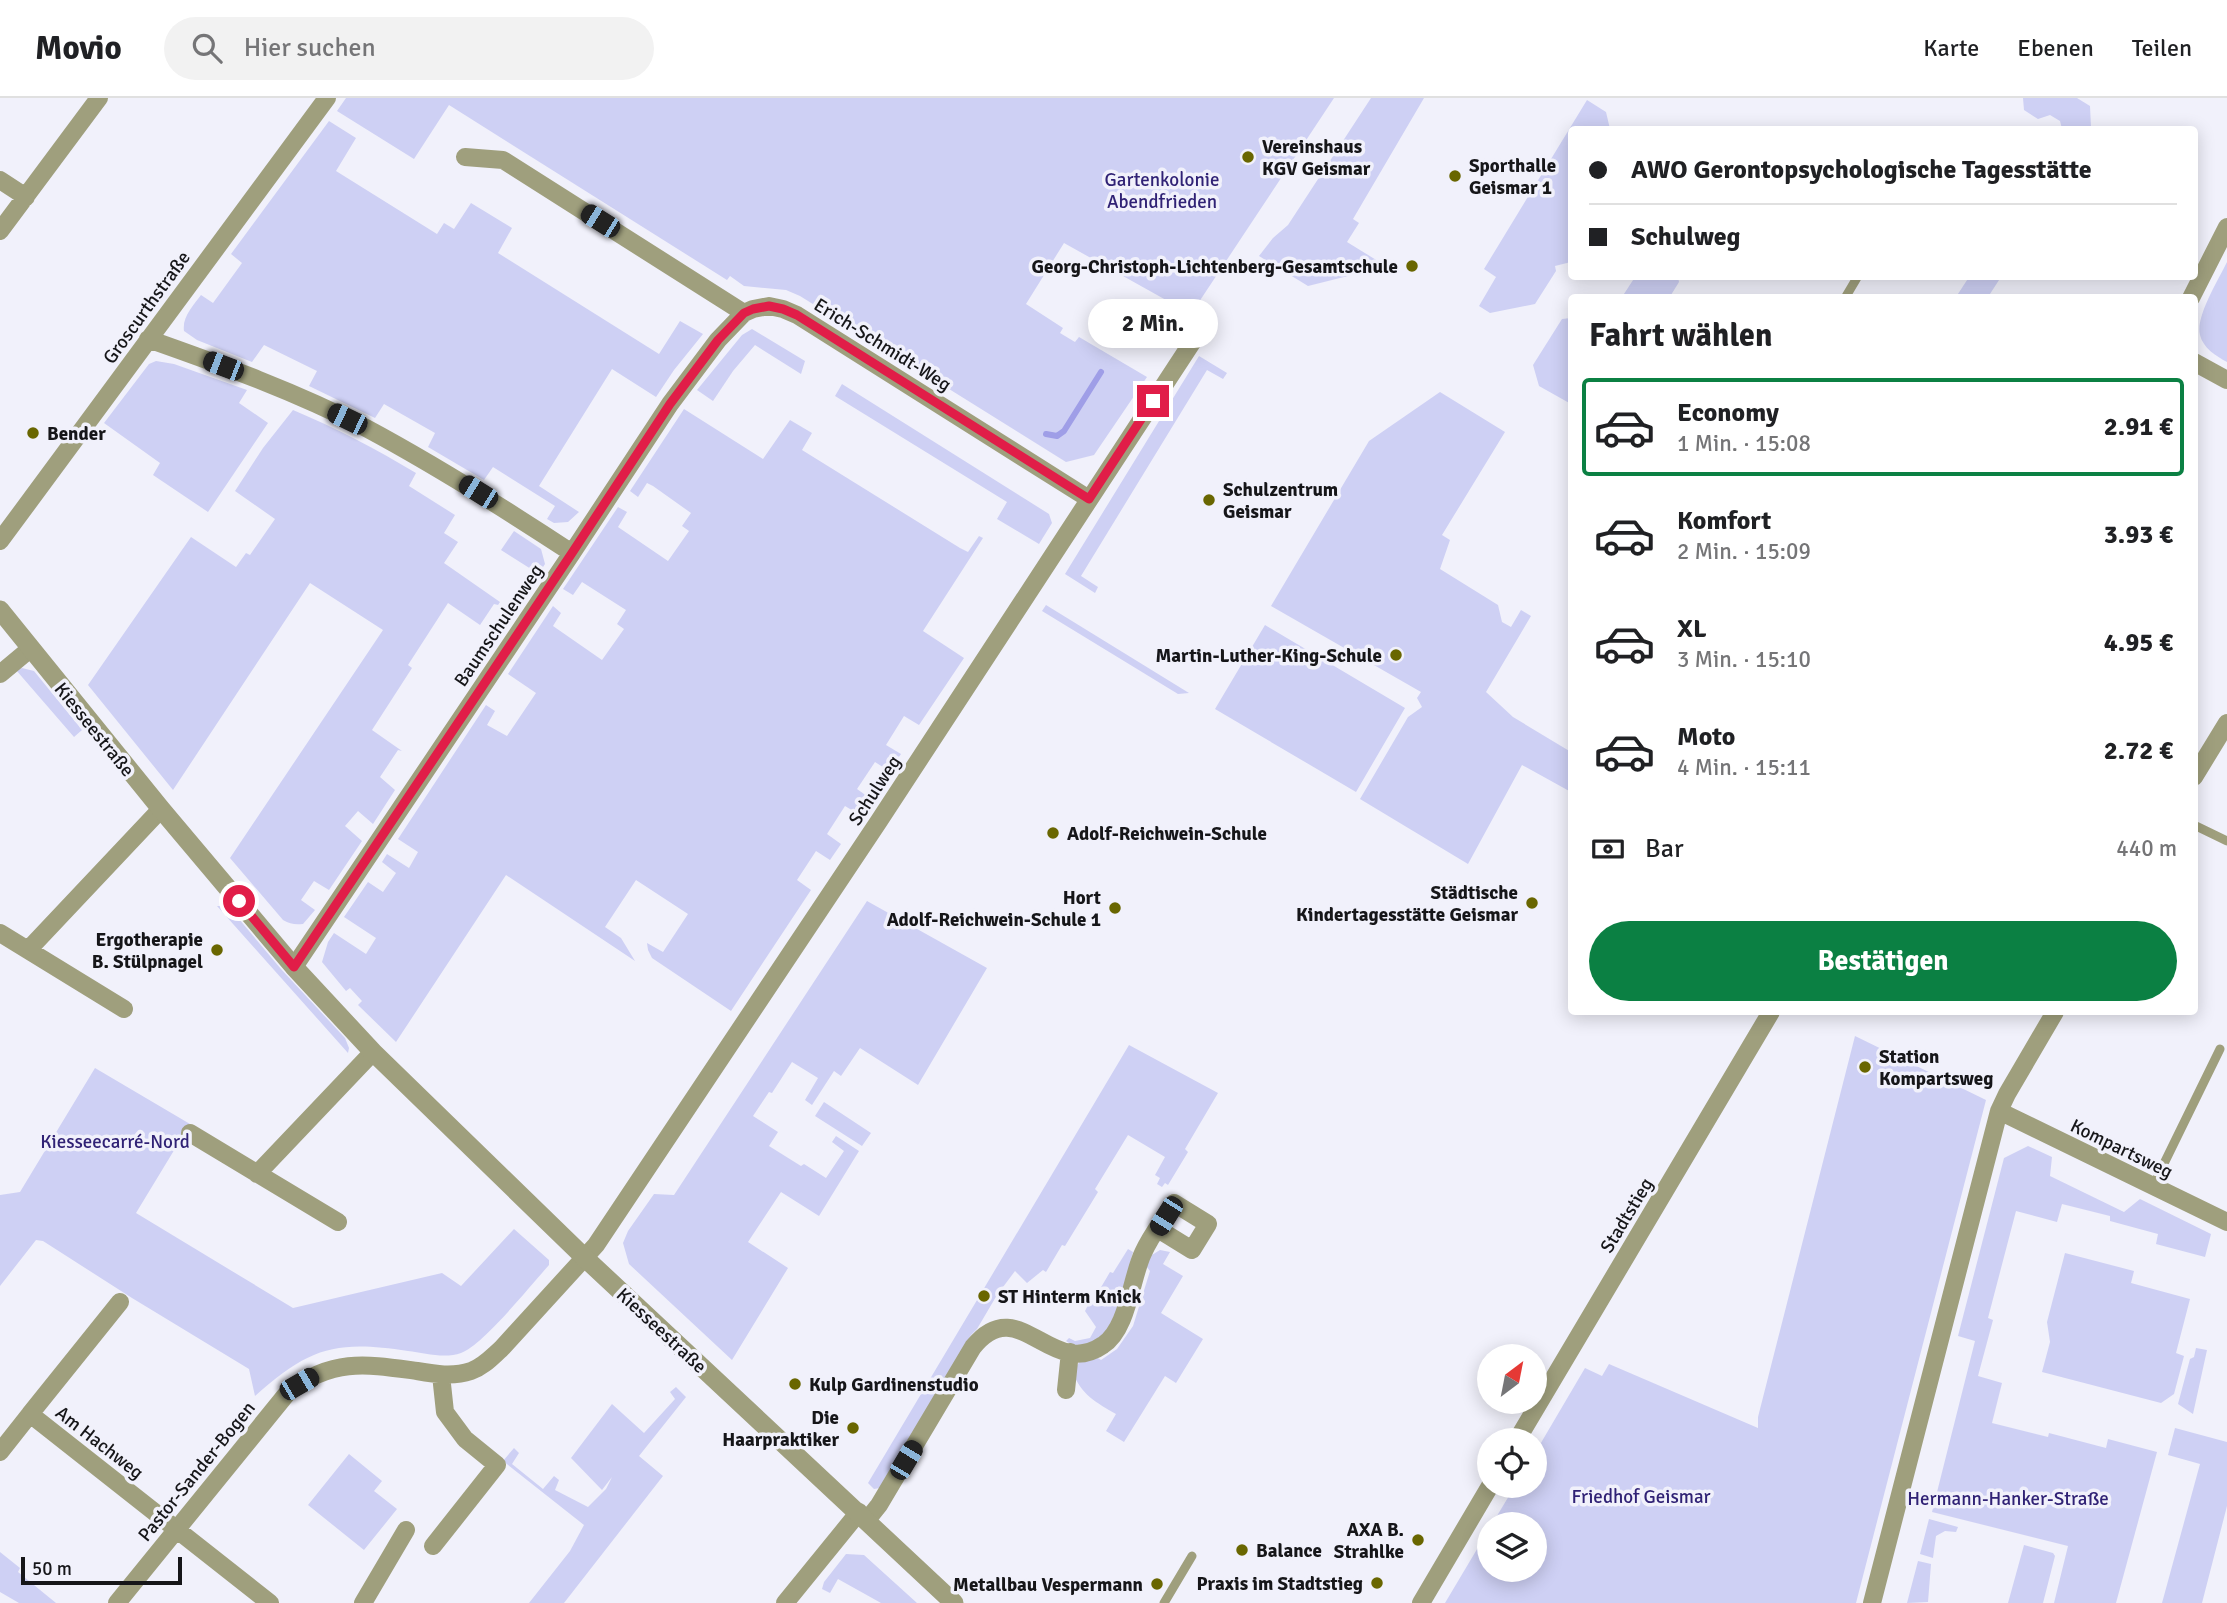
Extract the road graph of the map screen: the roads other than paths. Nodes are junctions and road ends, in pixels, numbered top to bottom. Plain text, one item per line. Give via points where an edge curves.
1 (99, 98) edge
2 (327, 98) edge
3 (465, 157) dead end
4 (0, 180) edge
5 (26, 197) junction
6 (2227, 227) edge
7 (0, 231) edge
8 (2194, 294) edge
9 (744, 313) junction
10 (148, 339) junction
11 (1193, 341) dead end
12 (2198, 364) edge
13 (2227, 380) edge
14 (1089, 499) junction
15 (0, 541) edge
16 (572, 553) junction
17 (0, 610) edge
18 (30, 649) junction
19 (0, 674) edge
20 (2227, 723) edge
21 (2198, 770) edge
22 (161, 808) junction
23 (2198, 827) edge
24 (2227, 841) edge
25 (0, 933) edge
26 (28, 950) junction
27 (294, 967) junction
28 (124, 1009) dead end
29 (1769, 1015) edge
30 (2054, 1015) edge
31 (2220, 1049) dead end
32 (373, 1052) junction
33 (1999, 1111) junction
34 (190, 1133) dead end
35 (257, 1174) junction
36 (2153, 1186) junction
37 (338, 1222) dead end
38 (2227, 1223) edge
39 (1158, 1228) dead end
40 (585, 1258) junction
41 (120, 1302) dead end
42 (1070, 1352) junction
43 (441, 1375) junction
44 (1066, 1390) dead end
45 (30, 1414) junction
46 (1524, 1428) edge
47 (0, 1452) edge
48 (1483, 1498) edge
49 (863, 1516) junction
50 (176, 1529) junction
51 (406, 1530) dead end
52 (433, 1546) dead end
53 (1192, 1556) dead end
54 (117, 1603) edge
55 (270, 1603) edge
56 (363, 1603) edge
57 (785, 1603) edge
58 (954, 1603) edge
59 (1164, 1603) edge
60 (1421, 1603) edge
61 (1872, 1603) edge

1 - 5 street
2 - 10 street, Groscurthstraße
3 - 9 street via 503,160
4 - 5 street
5 - 7 street
6 - 8 street
9 - 14 street, Erich-Schmidt-Weg via 769,306 797,315
9 - 16 street, Baumschulenweg via 670,404
10 - 15 street, Groscurthstraße
10 - 16 street via 277,387 365,428
11 - 14 street, Schulweg
12 - 13 street
14 - 40 street, Schulweg
16 - 27 street, Baumschulenweg
17 - 18 street, Kiesseestraße
18 - 19 street
18 - 22 street, Kiesseestraße
20 - 21 street
22 - 26 street
22 - 27 street, Kiesseestraße
23 - 24 lane
25 - 26 street
26 - 28 street
27 - 32 street, Kiesseestraße
29 - 46 street, Stadtstieg
30 - 33 street
31 - 36 lane
32 - 35 street
32 - 40 street, Kiesseestraße
33 - 36 street, Kompartsweg
33 - 61 street
34 - 35 street
35 - 37 street
36 - 38 street, Kompartsweg
39 - 42 street via 1143,1252 1113,1335 1089,1352
40 - 43 street, Pastor-Sander-Bogen via 486,1363
40 - 49 street, Kiesseestraße
41 - 45 street, Am Hachweg
42 - 44 street
42 - 49 street via 1009,1326 986,1333 973,1347 879,1505
43 - 50 street, Pastor-Sander-Bogen via 355,1365 326,1371 299,1384 278,1402
43 - 52 street via 445,1412 465,1439 496,1465
45 - 47 street, Am Hachweg
45 - 50 street, Am Hachweg
48 - 60 street
49 - 57 street
49 - 58 street, Kiesseestraße
50 - 54 street, Pastor-Sander-Bogen
50 - 55 street, Am Hachweg
51 - 56 street
53 - 59 lane

